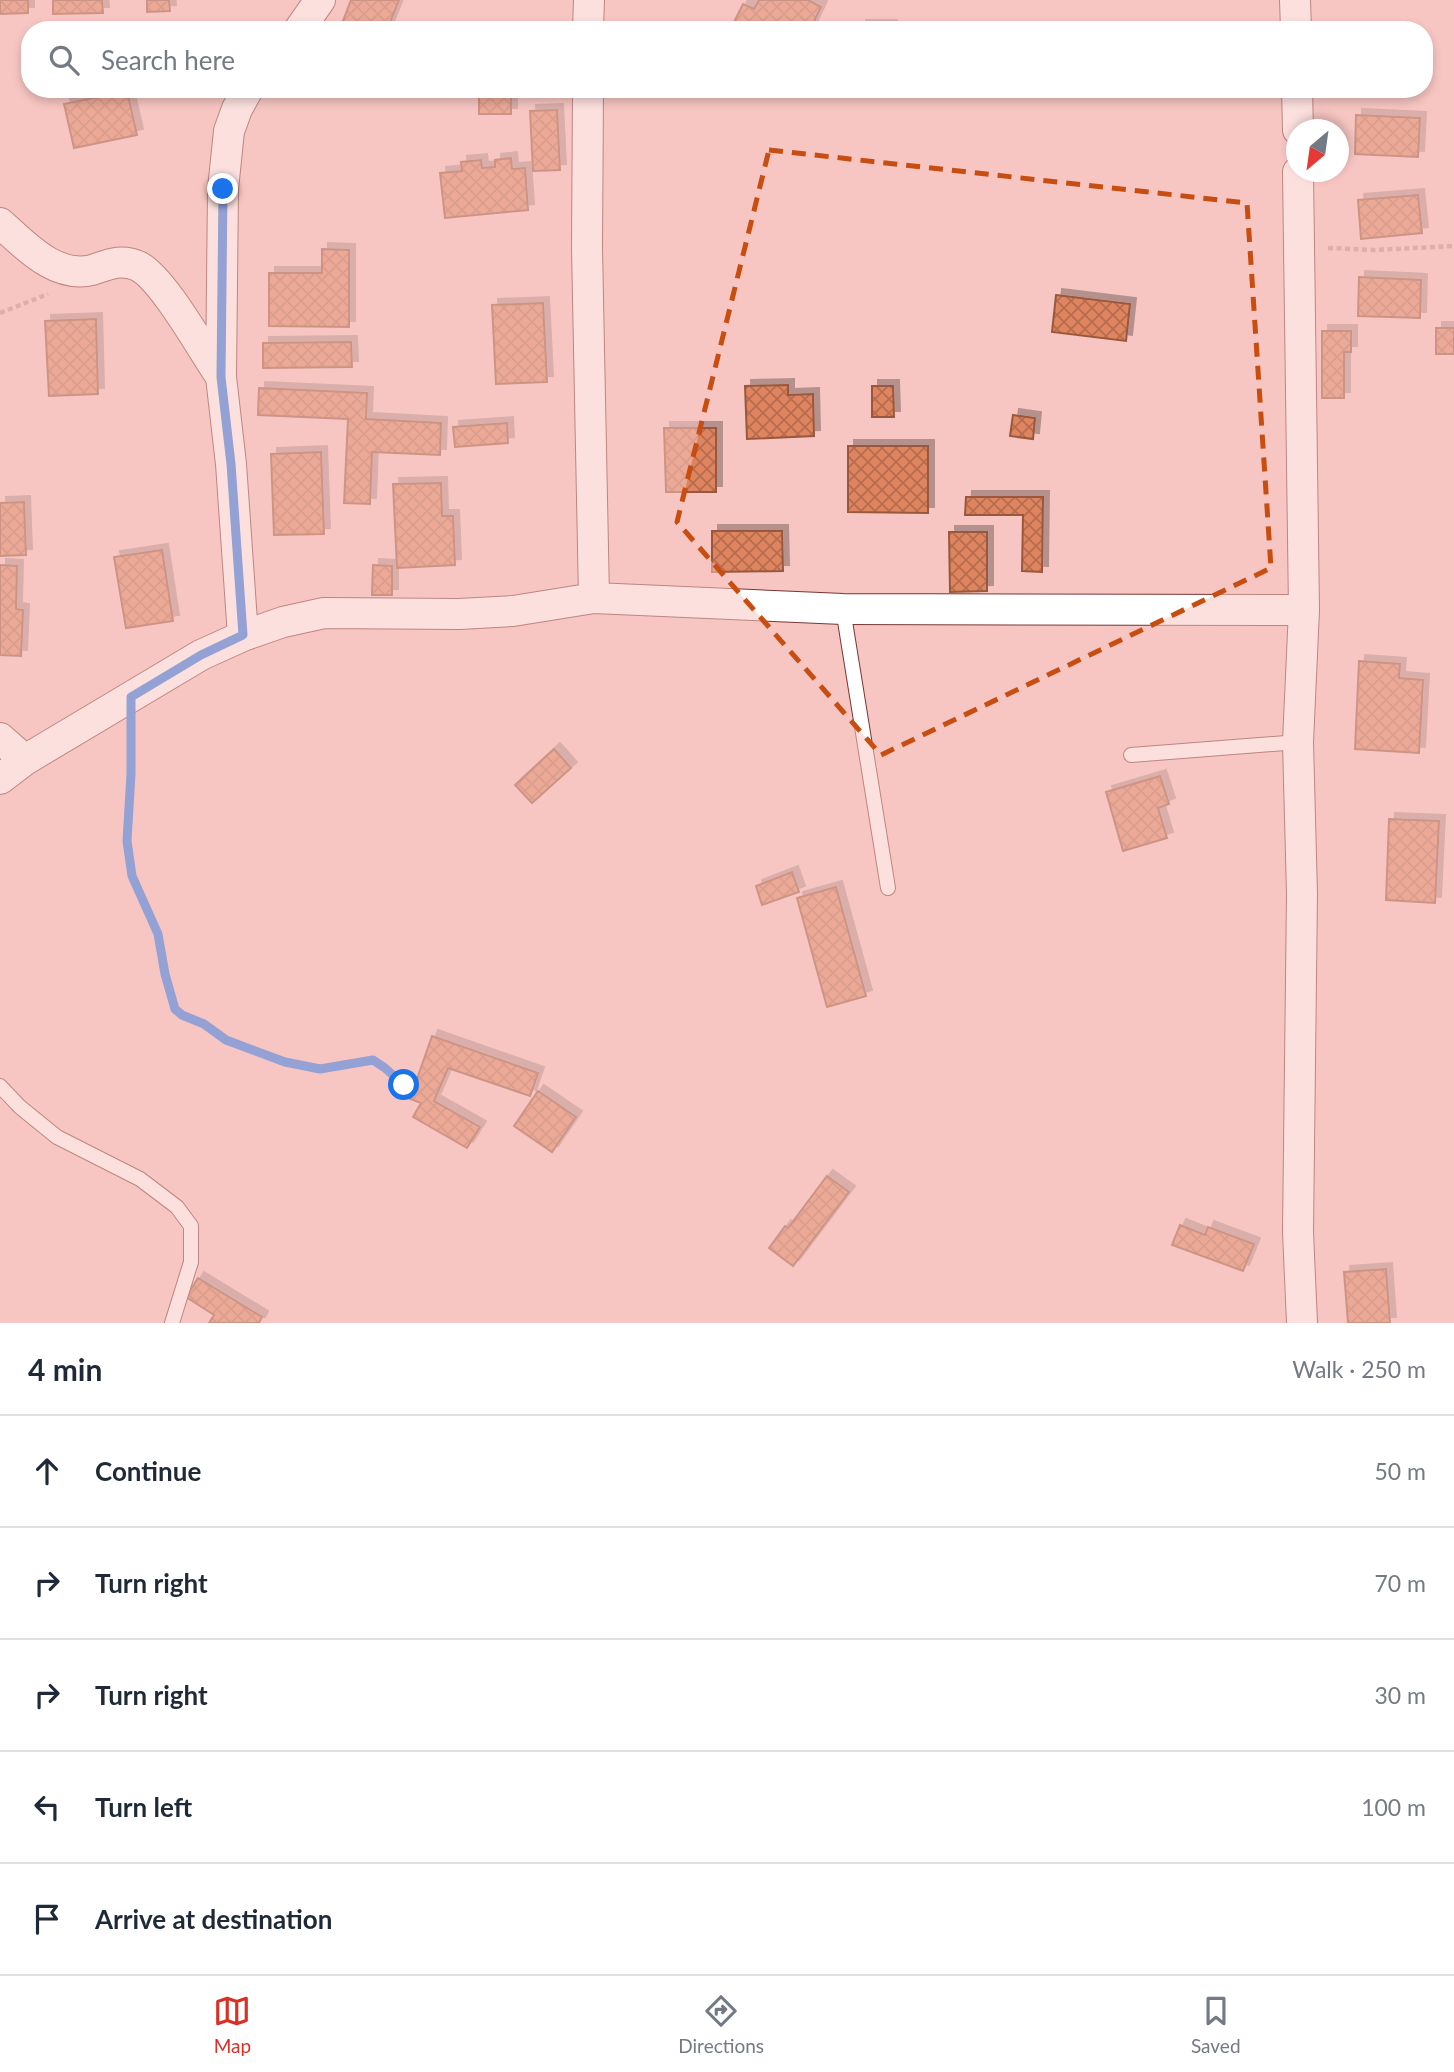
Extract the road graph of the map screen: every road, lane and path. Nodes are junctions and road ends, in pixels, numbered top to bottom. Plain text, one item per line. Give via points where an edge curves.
1 (320, 0) edge
2 (589, 0) edge
3 (1295, 0) edge
4 (305, 21) edge
5 (589, 21) edge
6 (1296, 21) edge
7 (243, 98) edge
8 (588, 98) edge
9 (1297, 98) edge
10 (1298, 119) edge
11 (1298, 182) edge
12 (0, 223) edge
13 (1454, 246) edge
14 (1299, 247) junction
15 (221, 377) junction
16 (594, 598) junction
17 (843, 609) junction
18 (1304, 610) junction
19 (243, 635) junction
20 (131, 697) junction
21 (0, 737) edge
22 (1298, 742) junction
23 (1131, 755) dead end
24 (25, 760) junction
25 (0, 779) edge
26 (888, 888) dead end
27 (404, 1085) dead end
28 (0, 1086) edge
29 (172, 1323) edge
30 (1302, 1323) edge

1 - 4 street
2 - 5 street
3 - 6 street
7 - 15 street via 229,131 223,189
8 - 16 street
9 - 10 street
11 - 14 street
12 - 15 street via 47,263 71,271 91,270 110,262 140,267 165,292
13 - 14 path
14 - 18 street
15 - 19 street
16 - 17 street
16 - 19 street via 513,611 324,613
17 - 18 street
17 - 26 lane
18 - 22 street
19 - 20 street
20 - 24 street
20 - 27 path via 127,841 132,876 158,934 175,1009 226,1040 265,1056 320,1069 373,1060
21 - 24 street
22 - 23 lane
22 - 30 street
24 - 25 street
28 - 29 lane via 57,1137 140,1179 177,1207 191,1226 191,1262

